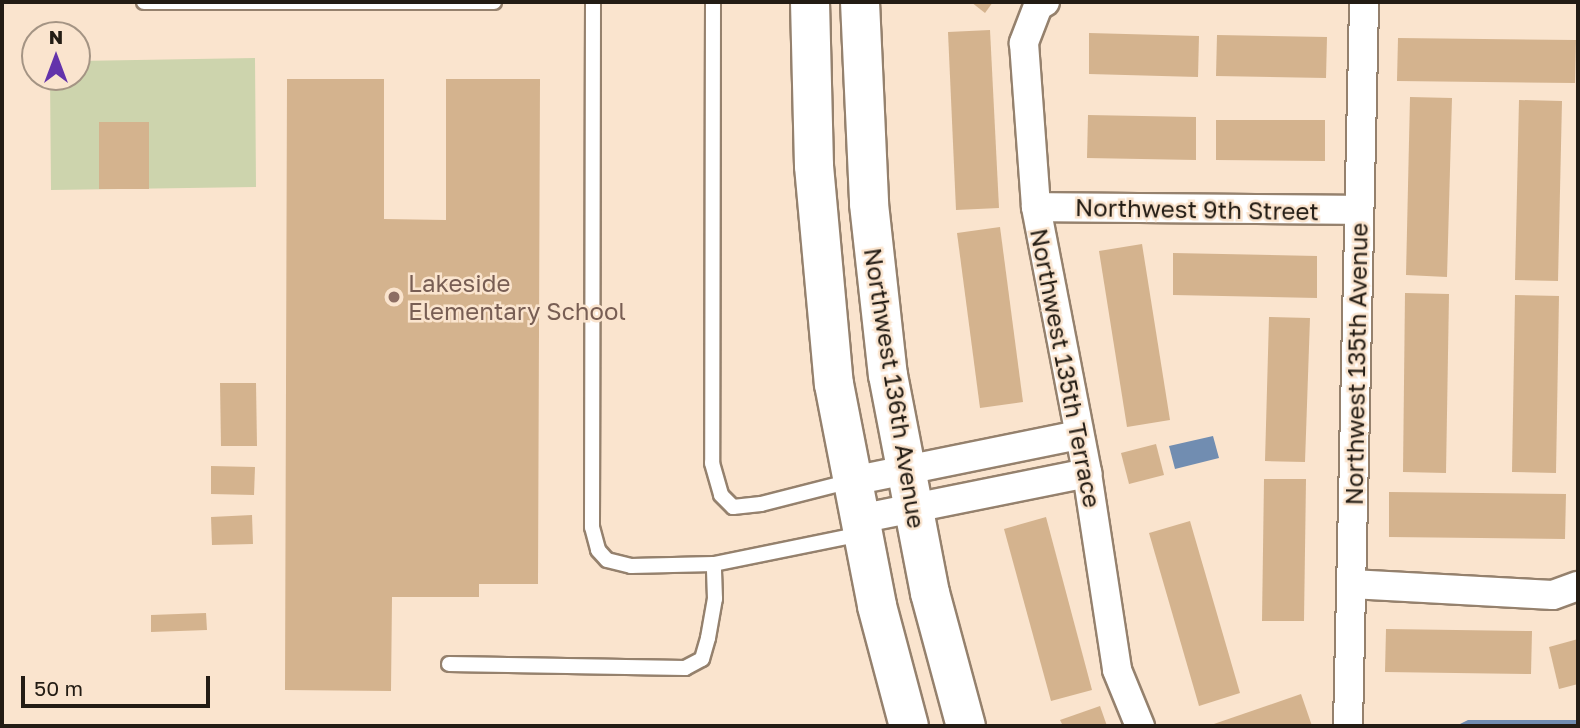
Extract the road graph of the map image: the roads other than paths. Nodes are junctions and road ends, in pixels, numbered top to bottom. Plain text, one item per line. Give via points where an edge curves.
1 (144, 2) edge
2 (494, 2) edge
3 (593, 2) edge
4 (713, 2) edge
5 (810, 2) edge
6 (860, 2) edge
7 (1364, 2) edge
8 (1041, 4) edge
9 (1035, 207) junction
10 (1359, 210) junction
11 (1078, 435) junction
12 (906, 471) junction
13 (1087, 473) junction
14 (852, 481) junction
15 (913, 509) junction
16 (861, 526) junction
17 (714, 564) junction
18 (1351, 584) junction
19 (1578, 586) edge
20 (449, 664) dead end
21 (909, 726) edge
22 (966, 726) edge
23 (1140, 726) edge
24 (1348, 726) edge

1 - 2 lane
3 - 17 lane via 592,527 598,550 607,559 631,566
4 - 14 lane via 712,463 718,485 733,507 761,505
5 - 14 street via 815,179 834,384
6 - 12 street, Northwest 136th Avenue via 876,292
7 - 10 street, Northwest 135th Avenue
8 - 9 street, Northwest 135th Terrace via 1024,43
9 - 10 street, Northwest 9th Street
9 - 11 street, Northwest 135th Terrace
10 - 18 street, Northwest 135th Avenue
11 - 12 street
11 - 13 street, Northwest 135th Terrace
12 - 14 street
12 - 15 street, Northwest 136th Avenue
13 - 15 street
13 - 23 street, Northwest 135th Terrace via 1117,670
14 - 16 street
15 - 16 street
15 - 22 street, Northwest 136th Avenue
16 - 17 lane
16 - 21 street
17 - 20 lane via 715,599 708,638 702,659 685,668
18 - 19 street via 1553,595
18 - 24 street, Northwest 135th Avenue

